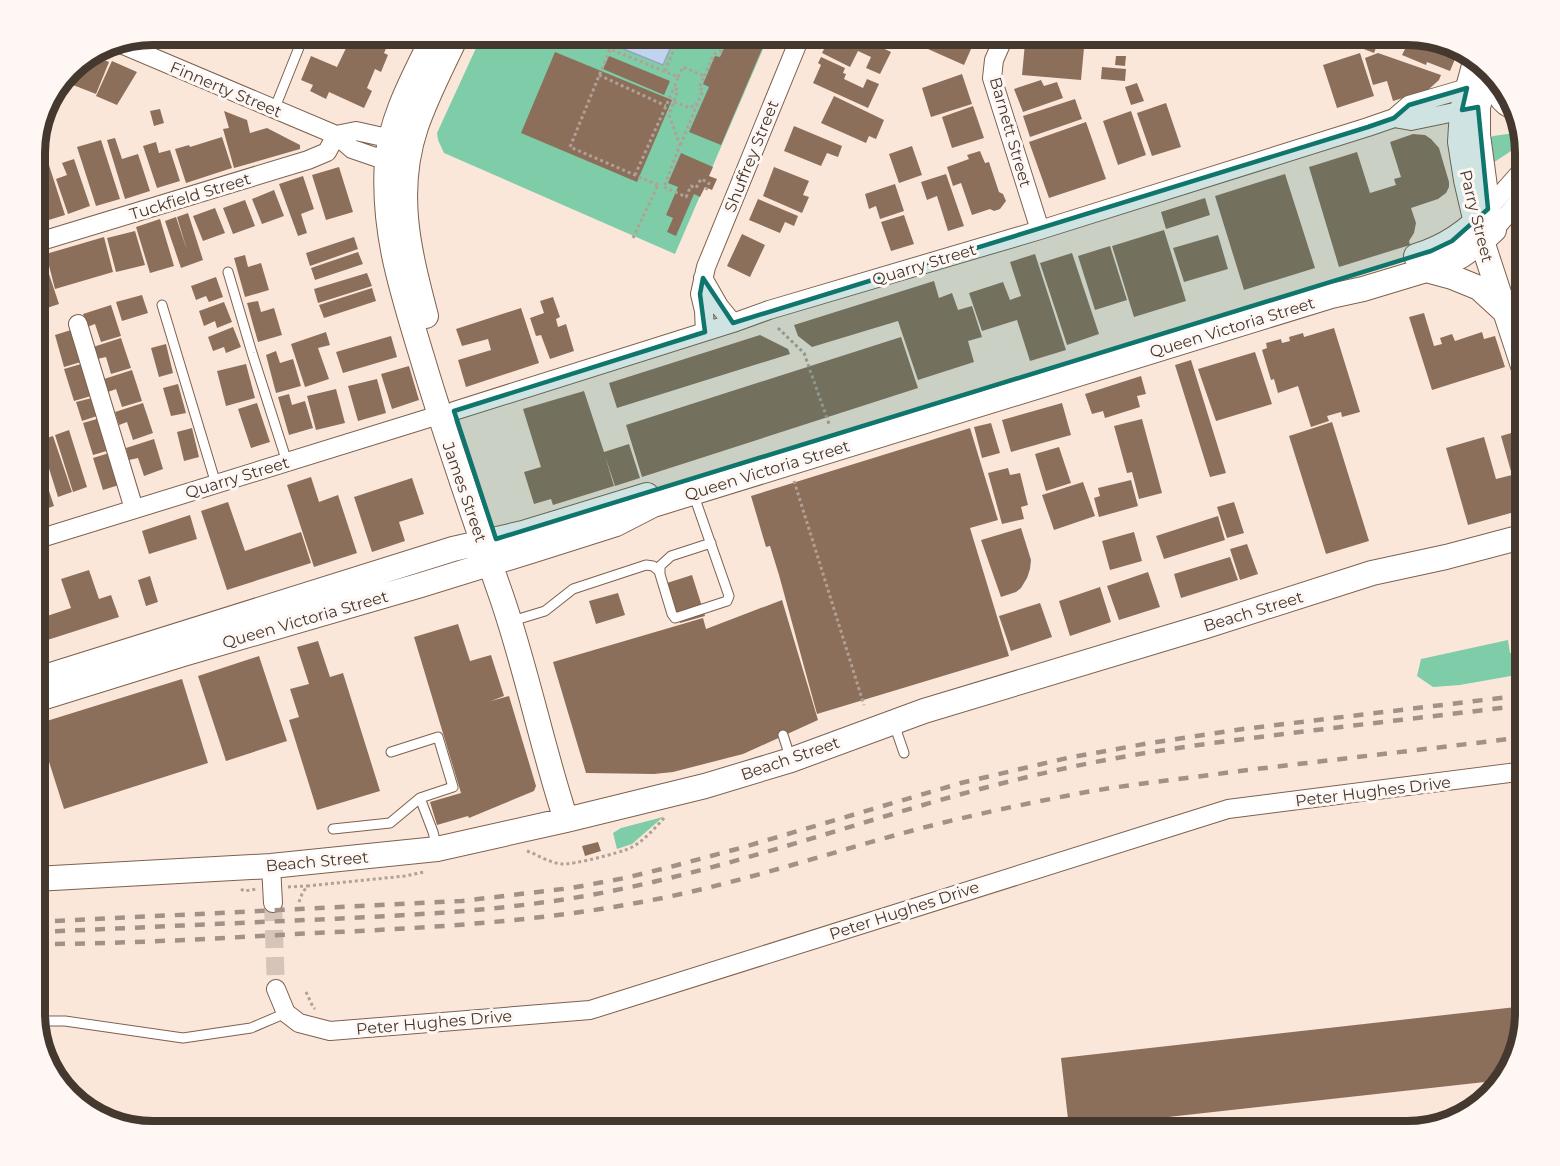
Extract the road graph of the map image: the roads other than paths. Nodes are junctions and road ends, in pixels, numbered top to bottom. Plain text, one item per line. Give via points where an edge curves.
1 (143, 45) edge
2 (300, 45) edge
3 (429, 45) edge
4 (452, 45) edge
5 (797, 45) edge
6 (1000, 45) edge
7 (1477, 71) edge
8 (1478, 89) edge
9 (1504, 105) edge
10 (274, 110) junction
11 (336, 135) junction
12 (399, 152) junction
13 (1515, 183) edge
14 (1515, 203) edge
15 (1485, 226) junction
16 (1040, 230) junction
17 (45, 240) edge
18 (1426, 270) junction
19 (228, 272) dead end
20 (704, 278) junction
21 (1515, 298) edge
22 (162, 305) dead end
23 (1505, 312) junction
24 (733, 323) junction
25 (78, 324) dead end
26 (705, 332) junction
27 (1515, 341) edge
28 (447, 413) junction
29 (287, 462) junction
30 (216, 484) junction
31 (693, 493) junction
32 (134, 509) junction
33 (45, 537) edge
34 (1515, 539) edge
35 (711, 543) junction
36 (493, 551) junction
37 (671, 556) junction
38 (646, 565) junction
39 (660, 574) junction
40 (522, 618) junction
41 (45, 677) edge
42 (45, 697) edge
43 (893, 722) junction
44 (783, 735) dead end
45 (391, 752) dead end
46 (904, 753) dead end
47 (791, 759) junction
48 (1515, 772) edge
49 (420, 798) junction
50 (574, 818) junction
51 (333, 830) dead end
52 (437, 849) junction
53 (270, 866) junction
54 (45, 878) edge
55 (273, 903) tunnel mouth
56 (276, 988) tunnel mouth
57 (286, 1012) junction
58 (45, 1021) edge

1 - 10 street, Finnerty Street
2 - 10 lane
3 - 12 street via 400,108
4 - 12 street
5 - 20 street, Shuffrey Street
6 - 16 street, Barnett Street via 992,78
7 - 8 street, Parry Street
8 - 9 street
8 - 15 street, Parry Street via 1460,142 1466,180
8 - 16 street, Quarry Street via 1411,121 1394,118
10 - 11 street, Finnerty Street
11 - 12 street, Finnerty Street via 352,148
11 - 17 street, Tuckfield Street via 327,152 308,160
12 - 28 street, James Street via 387,218 401,288
13 - 15 street
14 - 15 street
15 - 18 street, Queen Victoria Street via 1461,256
15 - 21 street, Parry Street
15 - 23 street, Parry Street
15 - 36 street, Queen Victoria Street via 1431,251 1299,296 534,530
16 - 24 street, Quarry Street
18 - 23 street via 1479,288
18 - 31 street, Queen Victoria Street
19 - 29 lane
20 - 24 street
20 - 26 street, Shuffrey Street via 700,294
22 - 30 lane
23 - 27 street, Parry Street
24 - 26 street, Quarry Street
25 - 32 street
26 - 28 street, Quarry Street
28 - 29 street, Quarry Street
28 - 36 street, James Street via 483,503
29 - 30 street, Quarry Street
30 - 32 street, Quarry Street
31 - 35 lane
31 - 36 street, Queen Victoria Street via 653,505 616,524
32 - 33 street, Quarry Street
34 - 43 street, Beach Street via 1372,573
35 - 37 lane
35 - 39 lane via 729,596 724,603 675,618
36 - 40 street, James Street via 512,582
36 - 41 street, Queen Victoria Street via 453,549
36 - 42 street, Queen Victoria Street via 421,585
36 - 50 street, James Street via 509,620
37 - 38 lane
37 - 39 lane via 660,566
38 - 39 lane
38 - 40 lane via 570,590 545,610
40 - 50 street, James Street
43 - 46 lane
43 - 47 street, Beach Street
44 - 47 lane
45 - 49 lane via 438,737 453,787
47 - 50 street, Beach Street via 705,786
48 - 57 street, Peter Hughes Drive via 1228,809 590,1010 330,1031 299,1023
49 - 51 lane via 390,823
49 - 52 lane
50 - 52 street, Beach Street
52 - 53 street, Beach Street
53 - 54 street, Beach Street
53 - 55 street
56 - 57 street
57 - 58 lane via 251,1028 183,1038

